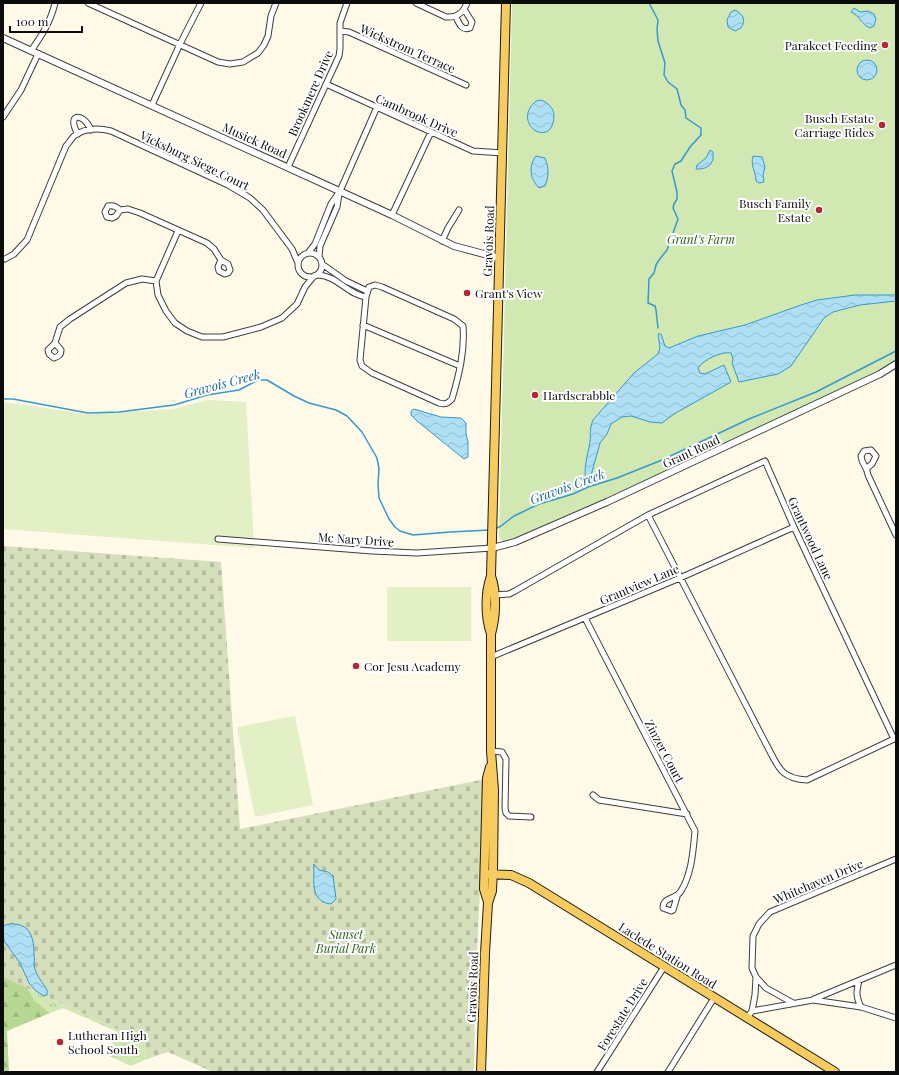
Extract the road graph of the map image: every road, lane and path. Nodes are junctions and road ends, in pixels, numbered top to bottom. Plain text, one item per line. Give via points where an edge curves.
1 (55, 3) edge
2 (88, 3) edge
3 (201, 3) edge
4 (276, 3) edge
5 (347, 3) edge
6 (416, 3) edge
7 (467, 3) edge
8 (506, 3) edge
9 (464, 10) junction
10 (456, 17) junction
11 (340, 31) junction
12 (3, 38) edge
13 (180, 44) junction
14 (31, 51) junction
15 (38, 54) junction
16 (326, 84) junction
17 (466, 85) dead end
18 (152, 105) junction
19 (377, 107) junction
20 (3, 117) edge
21 (91, 130) junction
22 (432, 132) junction
23 (78, 134) junction
24 (503, 153) junction
25 (288, 167) junction
26 (340, 191) junction
27 (120, 210) dead end
28 (459, 210) dead end
29 (392, 215) junction
30 (178, 231) junction
31 (442, 241) junction
32 (292, 249) junction
33 (307, 253) junction
34 (319, 257) junction
35 (499, 258) junction
36 (5, 259) dead end
37 (221, 260) dead end
38 (298, 263) junction
39 (322, 264) junction
40 (302, 274) junction
41 (315, 275) junction
42 (156, 281) junction
43 (305, 287) junction
44 (367, 291) junction
45 (366, 297) junction
46 (363, 325) junction
47 (55, 342) dead end
48 (896, 364) edge
49 (460, 366) junction
50 (867, 468) dead end
51 (648, 515) junction
52 (794, 527) junction
53 (896, 535) edge
54 (218, 539) dead end
55 (492, 548) junction
56 (491, 576) junction
57 (680, 578) junction
58 (494, 595) junction
59 (585, 618) junction
60 (491, 634) junction
61 (491, 657) junction
62 (895, 739) edge
63 (491, 751) junction
64 (491, 764) junction
65 (592, 795) dead end
66 (687, 814) junction
67 (531, 817) dead end
68 (896, 860) edge
69 (493, 861) junction
70 (488, 874) junction
71 (507, 875) junction
72 (677, 897) dead end
73 (896, 966) edge
74 (664, 967) junction
75 (756, 977) junction
76 (859, 981) junction
77 (714, 998) junction
78 (813, 1000) junction
79 (793, 1003) junction
80 (861, 1006) junction
81 (752, 1011) junction
82 (746, 1018) junction
83 (896, 1018) edge
84 (481, 1072) edge
85 (597, 1072) edge
86 (668, 1072) edge
87 (834, 1072) edge

1 - 14 street via 45,30
2 - 13 street
3 - 13 street
4 - 13 street via 264,45 258,53 242,62 218,62
5 - 11 street, Brookmere Drive
6 - 10 street via 446,17
7 - 9 street
8 - 24 main road, Gravois Road
9 - 10 street
9 - 10 street via 472,22 470,28 461,27
11 - 16 street, Brookmere Drive via 339,56
11 - 17 street, Wickstrom Terrace via 350,32
12 - 14 street, Musick Road
13 - 18 street
14 - 15 street, Musick Road
15 - 18 street, Musick Road
15 - 20 street via 21,90
16 - 19 street, Cambrook Drive
16 - 25 street, Brookmere Drive
18 - 25 street, Musick Road
19 - 22 street, Cambrook Drive
19 - 26 street
21 - 23 street, Vicksburg Siege Court
21 - 23 street via 85,120 78,117 73,122
21 - 32 street, Vicksburg Siege Court via 111,131 228,185 250,198
22 - 24 street, Cambrook Drive via 473,151
22 - 29 street
23 - 36 street via 66,146 27,240 14,254
24 - 35 main road, Gravois Road
25 - 26 street, Musick Road
26 - 29 street, Musick Road
26 - 33 street via 331,204 315,244
26 - 34 street via 337,207 320,246
27 - 30 street via 128,209 140,213
28 - 31 street
29 - 31 street, Musick Road
30 - 37 street via 207,244
30 - 42 street
31 - 35 street, Musick Road via 466,251
32 - 33 street
32 - 38 street, Vicksburg Siege Court
33 - 34 street
33 - 38 street via 301,256
34 - 39 street
35 - 55 main road, Gravois Road
38 - 40 street
39 - 41 street
39 - 44 street via 346,281
40 - 41 street
40 - 43 street
41 - 43 street
41 - 45 street via 330,277 358,295
42 - 43 street via 158,295 166,311 181,327 202,337 223,337 261,328 282,318 297,304
42 - 47 street via 142,279 126,283 60,327
44 - 45 street
44 - 49 street via 375,285 382,287 460,323 463,326 464,346
45 - 46 street
46 - 49 street
46 - 49 street via 360,360 362,366 439,403 445,404 452,399
48 - 55 street, Grant Road via 875,377 607,502 515,542
50 - 53 street
51 - 52 street, Grantwood Lane via 765,461
51 - 57 street, Grantwood Lane
51 - 58 street, Grantwood Lane via 515,591
52 - 57 street, Grantview Lane
52 - 62 street, Grantwood Lane
54 - 55 street, Mc Nary Drive via 417,553
55 - 56 main road, Gravois Road
56 - 58 main road, Gravois Road via 495,586
56 - 60 main road, Gravois Road via 488,586 487,624
57 - 59 street, Grantview Lane
57 - 62 street, Grantwood Lane via 783,773 807,780
58 - 60 main road, Gravois Road via 494,623
59 - 61 street, Grantview Lane
59 - 66 street, Zinzer Court
60 - 61 main road, Gravois Road
61 - 63 main road, Gravois Road
63 - 64 main road, Gravois Road
63 - 67 street via 502,752 506,759 506,813 509,816
64 - 69 main road, Gravois Road via 494,784
64 - 70 main road, Gravois Road via 487,778
65 - 66 street via 599,800
66 - 72 street, Zinzer Court via 695,831 693,851 685,883
68 - 75 street, Whitehaven Drive via 770,912 759,924 753,936 752,968
69 - 70 main road, Gravois Road
69 - 71 main road
70 - 71 main road, Laclede Station Road
70 - 84 main road, Gravois Road via 484,889 488,903
71 - 74 main road, Laclede Station Road via 529,883
73 - 76 street
74 - 77 main road, Laclede Station Road
74 - 85 street, Forestate Drive
75 - 79 street via 766,988
75 - 81 street, Whitehaven Drive
76 - 78 street
76 - 80 street via 856,990
77 - 82 main road, Laclede Station Road
77 - 86 street
78 - 79 street
78 - 80 street
79 - 81 street
80 - 83 street
81 - 82 street
82 - 87 main road, Laclede Station Road

